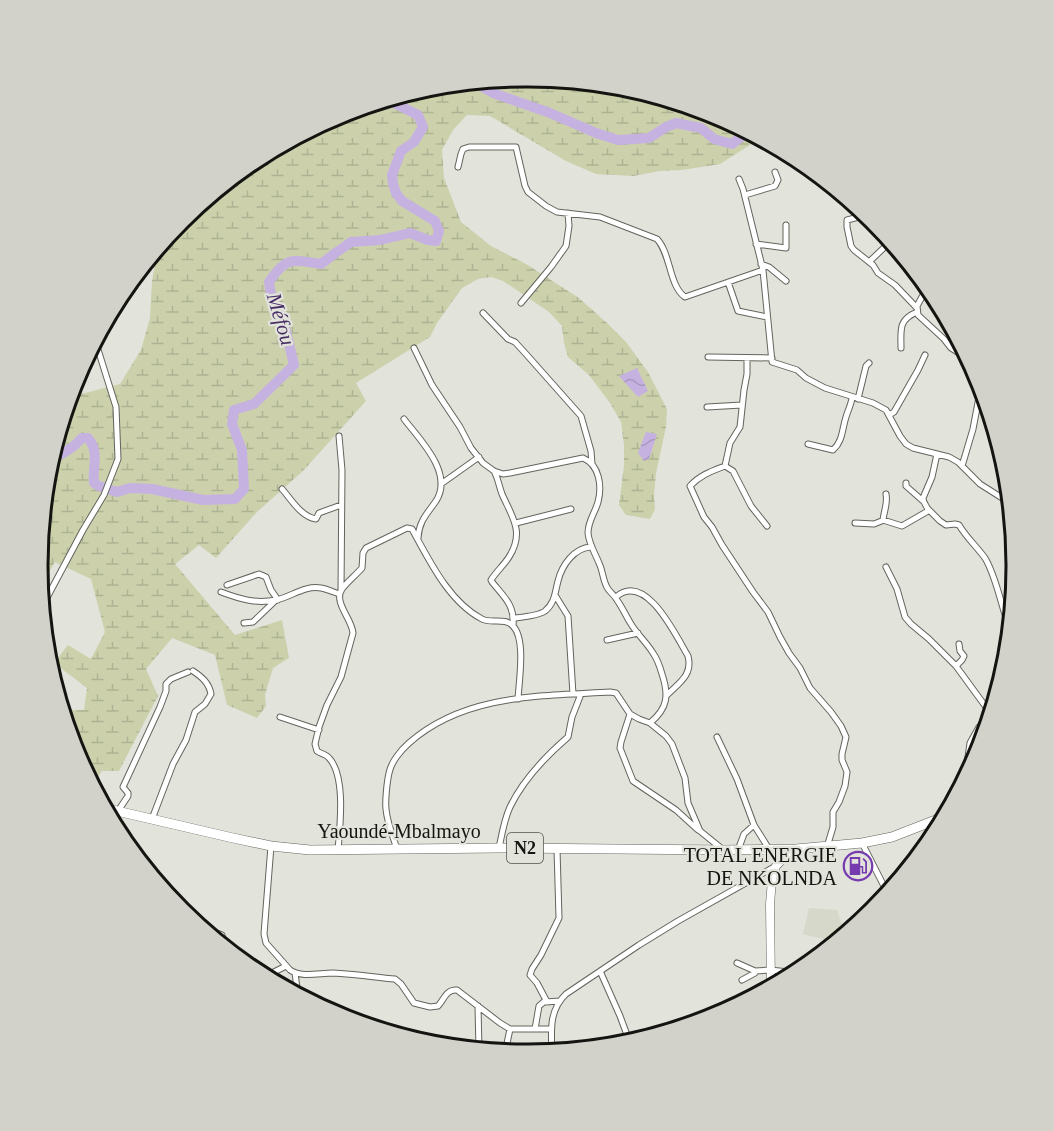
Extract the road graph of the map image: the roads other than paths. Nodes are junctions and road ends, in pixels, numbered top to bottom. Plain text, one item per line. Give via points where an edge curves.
1 (459, 167) dead end
2 (775, 172) dead end
3 (739, 178) dead end
4 (745, 195) junction
5 (568, 213) junction
6 (856, 217) edge
7 (786, 225) dead end
8 (756, 244) junction
9 (884, 247) edge
10 (869, 262) junction
11 (762, 267) junction
12 (786, 281) dead end
13 (728, 282) junction
14 (922, 295) edge
15 (521, 303) dead end
16 (917, 310) junction
17 (483, 313) dead end
18 (767, 317) junction
19 (414, 348) dead end
20 (901, 348) dead end
21 (99, 351) edge
22 (955, 351) edge
23 (925, 355) dead end
24 (708, 357) dead end
25 (747, 357) junction
26 (772, 358) junction
27 (868, 363) dead end
28 (855, 398) junction
29 (742, 405) junction
30 (707, 406) dead end
31 (979, 408) edge
32 (889, 415) junction
33 (404, 419) dead end
34 (339, 436) dead end
35 (808, 444) dead end
36 (937, 454) junction
37 (479, 457) junction
38 (591, 464) junction
39 (725, 466) junction
40 (962, 466) junction
41 (494, 471) junction
42 (906, 483) dead end
43 (441, 484) junction
44 (282, 489) dead end
45 (886, 494) dead end
46 (1001, 497) edge
47 (923, 501) junction
48 (341, 505) junction
49 (571, 509) dead end
50 (928, 509) junction
51 (884, 520) junction
52 (516, 523) junction
53 (855, 523) dead end
54 (767, 526) dead end
55 (418, 540) junction
56 (591, 547) junction
57 (886, 567) dead end
58 (227, 585) dead end
59 (221, 592) dead end
60 (340, 593) junction
61 (49, 594) edge
62 (555, 595) junction
63 (616, 597) junction
64 (276, 600) junction
65 (1004, 611) edge
66 (514, 618) junction
67 (244, 623) dead end
68 (513, 626) junction
69 (638, 633) junction
70 (607, 640) dead end
71 (959, 644) dead end
72 (956, 666) junction
73 (573, 694) junction
74 (581, 694) junction
75 (667, 695) junction
76 (518, 699) junction
77 (985, 706) edge
78 (630, 714) junction
79 (280, 717) dead end
80 (651, 723) junction
81 (319, 730) junction
82 (976, 732) edge
83 (717, 737) dead end
84 (969, 752) edge
85 (118, 811) joint
86 (152, 819) junction
87 (932, 821) edge
88 (754, 825) junction
89 (700, 831) junction
90 (862, 843) junction
91 (271, 846) junction
92 (827, 847) junction
93 (499, 848) junction
94 (397, 849) junction
95 (557, 849) junction
96 (769, 849) junction
97 (796, 849) junction
98 (338, 850) junction
99 (723, 850) junction
100 (738, 850) junction
101 (776, 866) junction
102 (883, 885) edge
103 (737, 963) dead end
104 (286, 966) junction
105 (770, 970) junction
106 (600, 971) junction
107 (755, 971) junction
108 (781, 971) edge
109 (274, 972) edge
110 (295, 973) junction
111 (770, 977) edge
112 (742, 980) dead end
113 (297, 985) edge
114 (546, 1000) junction
115 (559, 1000) junction
116 (478, 1006) junction
117 (510, 1029) junction
118 (535, 1029) junction
119 (551, 1029) junction
120 (626, 1034) edge
121 (479, 1041) edge
122 (507, 1043) edge
123 (552, 1043) edge

1 - 5 street via 460,154 469,147 516,147 528,192 557,212
2 - 4 street via 775,186
3 - 4 street
4 - 8 street
5 - 13 street via 600,217 657,239 678,290 685,297
5 - 15 street via 566,246
6 - 10 street via 847,220 851,246
7 - 8 street via 786,248
8 - 11 street
9 - 10 street
10 - 16 street
11 - 12 street via 769,267
11 - 13 street
11 - 18 street
13 - 18 street via 738,311
14 - 16 street
16 - 20 street via 903,323
16 - 22 street
17 - 38 street via 581,416
18 - 26 street
19 - 37 street via 432,385
21 - 61 street via 116,407 118,459 104,495
23 - 32 street
24 - 25 street
25 - 26 street
25 - 29 street
26 - 28 street via 772,362 797,370 825,388
27 - 28 street
28 - 32 street via 883,407
28 - 35 street via 836,448
29 - 30 street
29 - 39 street via 740,427 730,443
31 - 40 street
32 - 36 street via 906,444
33 - 43 street via 436,462
34 - 48 street
36 - 40 street
36 - 47 street
37 - 41 street
37 - 43 street
38 - 41 street via 583,458 510,473
38 - 56 street via 599,478 598,502 588,533
39 - 54 street via 733,471 757,516
39 - 92 street via 707,472 690,486 698,505 768,612 810,688 846,737 842,754 847,772 845,786 833,812
40 - 46 street
41 - 52 street
42 - 47 street
43 - 55 street via 438,498 418,527
44 - 48 street via 305,515 314,519 319,513
45 - 51 street
47 - 50 street
48 - 60 street
49 - 52 street
50 - 51 street via 902,526
50 - 65 street via 946,525 959,525 985,559
51 - 53 street
52 - 66 street via 513,549 491,580 505,597
55 - 60 street via 412,529 407,528 366,548 362,568
55 - 68 street via 462,605 483,620
56 - 62 street via 571,557 558,580
56 - 63 street via 607,588
57 - 72 street via 905,617
58 - 64 street via 259,574 266,578
59 - 64 street via 244,600
60 - 64 street via 313,588
60 - 81 street via 339,600 353,633 341,677
62 - 66 street via 543,613
62 - 73 street via 568,616
63 - 69 street
63 - 75 street via 626,590 648,597 688,656 688,672
64 - 67 street via 253,622
66 - 68 street
68 - 76 street via 520,647
69 - 70 street
69 - 75 street via 658,661
71 - 72 street via 964,656
72 - 77 street
73 - 74 street
73 - 76 street
74 - 78 street via 616,693
74 - 93 street via 568,737 524,785 503,827
75 - 80 street via 662,711
76 - 94 street via 488,703 441,720 401,750 389,771 386,798
78 - 80 street
78 - 89 street via 620,748 633,781
79 - 81 street
80 - 89 street via 666,736 675,752
81 - 98 street via 316,748 333,763 341,791
82 - 84 street
83 - 88 street
85 - 86 highway, Yaoundé-Mbalmayo / N2
85 - 86 street via 128,796 123,787 160,707 166,684 190,672 206,681 212,694 195,712
86 - 91 highway, Yaoundé-Mbalmayo / N2
87 - 90 highway, Yaoundé-Mbalmayo / N2 via 892,837
88 - 96 street
88 - 100 street via 744,834
89 - 99 street
90 - 92 highway, Yaoundé-Mbalmayo / N2
90 - 102 street
91 - 98 highway, Yaoundé-Mbalmayo / N2
91 - 104 street via 264,934 266,944
92 - 97 highway, Yaoundé-Mbalmayo / N2
93 - 94 highway, Yaoundé-Mbalmayo / N2
93 - 95 highway, Yaoundé-Mbalmayo / N2
94 - 98 highway, Yaoundé-Mbalmayo / N2
95 - 99 highway, Yaoundé-Mbalmayo / N2
95 - 114 street via 559,918 530,975
96 - 97 highway, Yaoundé-Mbalmayo / N2
96 - 100 highway, Yaoundé-Mbalmayo / N2
97 - 101 street
99 - 100 highway, Yaoundé-Mbalmayo / N2
101 - 105 street via 770,904
101 - 106 street
103 - 107 street
104 - 109 street
104 - 110 street
105 - 107 street
105 - 108 street
105 - 111 street
106 - 115 street
106 - 120 street
107 - 112 street
110 - 113 street
110 - 116 street via 395,979 414,1003 430,1007 438,1006 448,992 457,990
114 - 115 street
114 - 118 street via 539,1006
115 - 119 street
116 - 117 street
116 - 121 street
117 - 118 street
117 - 122 street
118 - 119 street
119 - 123 street

